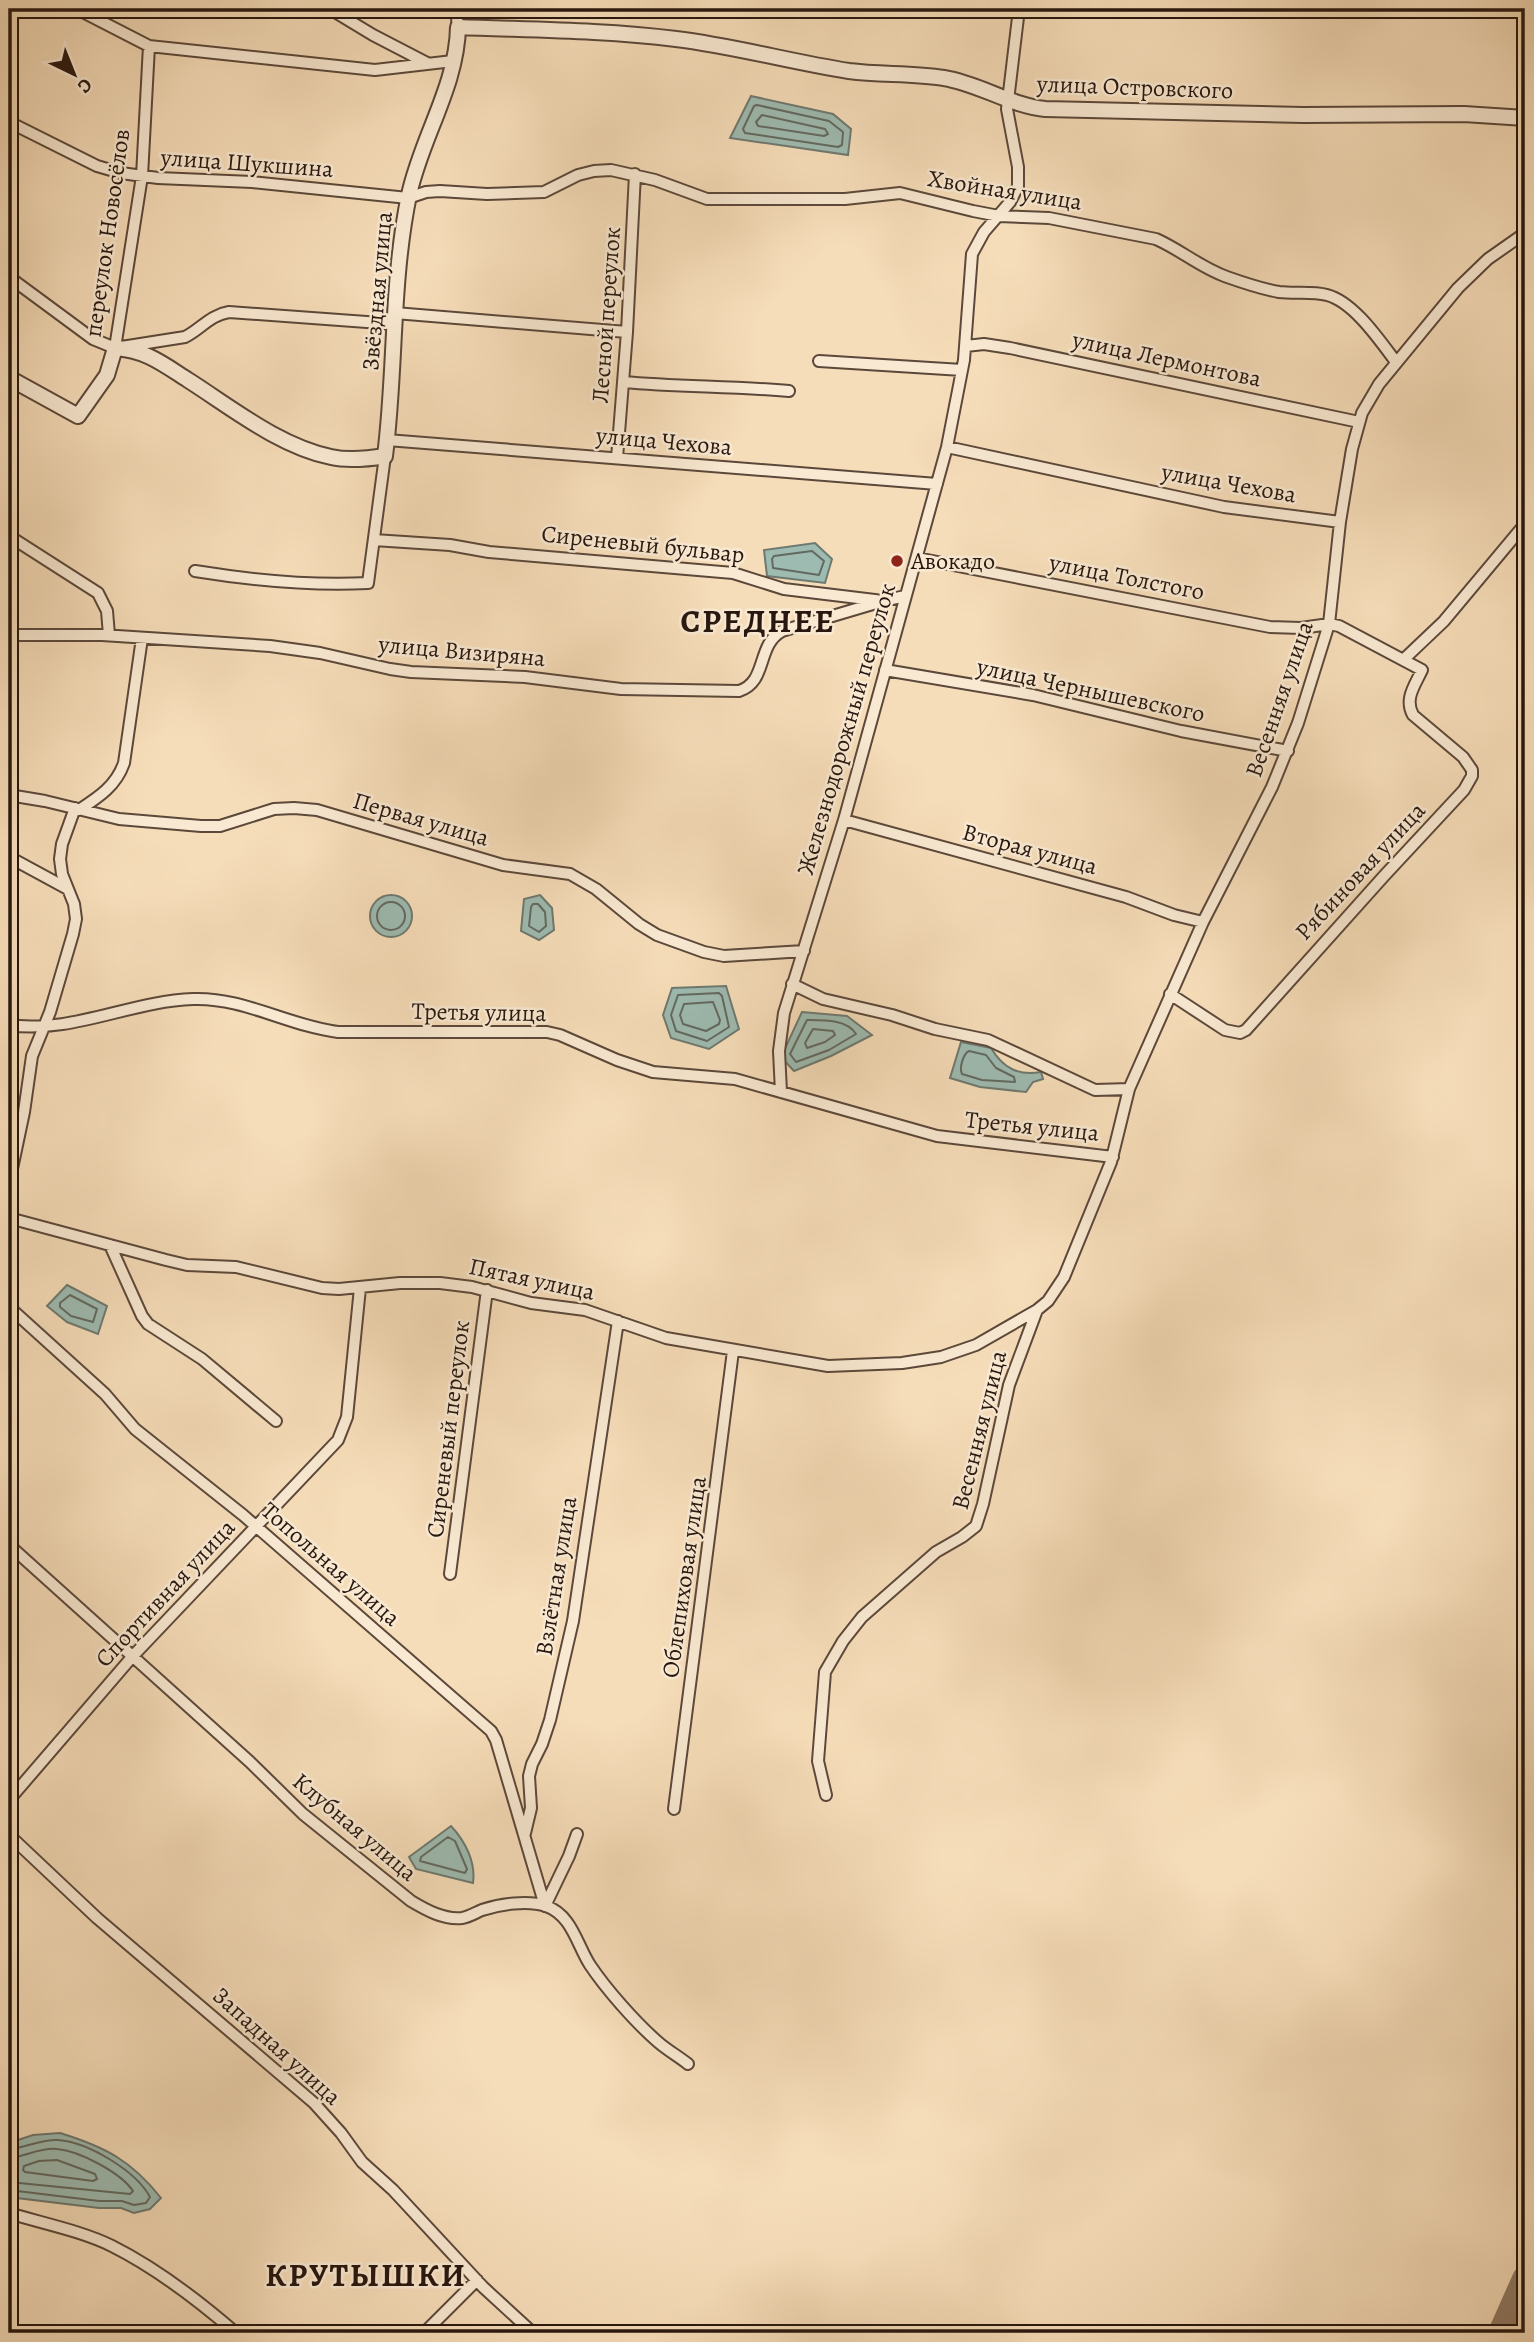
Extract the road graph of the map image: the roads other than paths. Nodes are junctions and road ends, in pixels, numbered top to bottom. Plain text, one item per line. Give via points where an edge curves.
1 (77, 9) edge
2 (330, 9) edge
3 (456, 9) edge
4 (1020, 9) edge
5 (458, 27) junction
6 (149, 46) junction
7 (453, 61) junction
8 (427, 63) junction
9 (1007, 101) junction
10 (1525, 118) edge
11 (9, 122) edge
12 (635, 174) junction
13 (142, 176) junction
14 (408, 198) junction
15 (999, 216) junction
16 (1525, 233) edge
17 (9, 277) edge
18 (394, 318) junction
19 (627, 332) junction
20 (965, 346) junction
21 (115, 348) junction
22 (819, 361) dead end
23 (1396, 362) junction
24 (962, 370) junction
25 (9, 378) edge
26 (623, 382) junction
27 (789, 391) dead end
28 (1359, 422) junction
29 (387, 440) junction
30 (947, 447) junction
31 (385, 456) junction
32 (617, 458) junction
33 (937, 484) junction
34 (1340, 522) junction
35 (1525, 524) edge
36 (9, 537) edge
37 (374, 540) junction
38 (917, 558) junction
39 (194, 571) dead end
40 (905, 596) junction
41 (883, 601) junction
42 (1329, 624) junction
43 (9, 635) edge
44 (109, 635) junction
45 (142, 638) junction
46 (1404, 659) junction
47 (885, 670) junction
48 (1288, 751) junction
49 (9, 795) edge
50 (77, 809) junction
51 (844, 820) junction
52 (9, 856) edge
53 (68, 888) junction
54 (1203, 922) junction
55 (804, 951) junction
56 (792, 984) junction
57 (1170, 994) junction
58 (9, 1025) edge
59 (45, 1027) junction
60 (1129, 1089) junction
61 (781, 1092) junction
62 (1112, 1157) junction
63 (9, 1183) edge
64 (9, 1218) edge
65 (110, 1245) junction
66 (360, 1288) junction
67 (487, 1290) junction
68 (9, 1307) edge
69 (1037, 1310) junction
70 (618, 1321) junction
71 (733, 1350) junction
72 (276, 1421) dead end
73 (256, 1527) junction
74 (9, 1545) edge
75 (450, 1574) dead end
76 (132, 1657) junction
77 (826, 1795) dead end
78 (9, 1800) edge
79 (674, 1809) dead end
80 (525, 1833) junction
81 (577, 1834) dead end
82 (9, 1835) edge
83 (545, 1906) junction
84 (688, 2064) dead end
85 (9, 2213) edge
86 (477, 2280) junction
87 (236, 2333) edge
88 (424, 2333) edge
89 (533, 2333) edge

1 - 6 street
2 - 8 street
3 - 5 street, Звёздная улица
4 - 9 street, Железнодорожный переулок
5 - 7 street, Звёздная улица
5 - 9 street, улица Островского via 677,39 848,71 960,81
6 - 8 street via 367,70
6 - 13 street, переулок Новосёлов
7 - 8 street
7 - 14 street, Звёздная улица
9 - 10 street, улица Островского via 1073,111
9 - 15 street, Железнодорожный переулок via 1019,177 1015,195
11 - 13 street, улица Шукшина via 108,170
12 - 14 street, Хвойная улица via 594,171 544,192 440,191
12 - 15 street, Хвойная улица via 707,199 845,199 900,193
12 - 19 street, Лесной переулок
13 - 14 street, улица Шукшина
13 - 21 street, переулок Новосёлов
14 - 18 street, Звёздная улица
15 - 20 street, Железнодорожный переулок via 972,254
15 - 23 street, Хвойная улица via 1049,218 1156,239 1224,276 1280,292 1329,295 1360,318
16 - 23 street, Весенняя улица via 1470,275
17 - 21 street via 93,339
18 - 19 street
18 - 21 street via 229,312 209,318 185,337
18 - 29 street, Звёздная улица
19 - 26 street, Лесной переулок
20 - 24 street, Железнодорожный переулок
20 - 28 street, улица Лермонтова via 1010,348
21 - 25 street, переулок Новосёлов via 107,375 78,416
21 - 31 street via 141,352 301,447 348,459
22 - 24 street
23 - 28 street, Весенняя улица
24 - 30 street, Железнодорожный переулок
26 - 27 street
26 - 32 street, Лесной переулок
28 - 34 street, Весенняя улица
29 - 31 street, Звёздная улица
29 - 32 street, улица Чехова
30 - 33 street, Железнодорожный переулок
30 - 34 street, улица Чехова via 1224,507
31 - 37 street, Звёздная улица
32 - 33 street, улица Чехова
33 - 38 street, Железнодорожный переулок
34 - 42 street, Весенняя улица
35 - 46 street via 1444,621
36 - 44 street via 99,593 107,611
37 - 39 street, Звёздная улица via 368,583
37 - 41 street, Сиреневый бульвар via 733,573 784,589
38 - 40 street, Железнодорожный переулок
38 - 42 street, улица Толстого via 1270,627
40 - 41 street, Сиреневый бульвар
40 - 47 street, Железнодорожный переулок
41 - 45 street, улица Визиряна via 782,631 764,653 755,682 739,691 621,689 525,677 411,672 295,648
42 - 46 street via 1348,629
42 - 48 street, Весенняя улица
43 - 44 street, улица Визиряна
44 - 45 street, улица Визиряна
45 - 50 street via 120,775 107,790
46 - 57 street, Рябиновая улица via 1422,670 1410,694 1409,708 1469,763 1472,776 1464,790 1246,1030 1232,1033
47 - 48 street, улица Чернышевского via 1032,695 1181,732
47 - 51 street, Железнодорожный переулок
48 - 54 street, Весенняя улица
49 - 50 street, Первая улица
50 - 53 street via 60,859
50 - 55 street, Первая улица via 149,823 201,827 220,826 274,809 317,810 503,865 570,874 639,924 704,952 724,956
51 - 54 street, Вторая улица
51 - 55 street, Железнодорожный переулок
52 - 53 street
53 - 59 street via 75,919 73,934
54 - 57 street, Весенняя улица
55 - 56 street, Железнодорожный переулок
56 - 60 street via 823,999 988,1040 1095,1090
56 - 61 street, Железнодорожный переулок via 780,1031
57 - 60 street, Весенняя улица
58 - 59 street, Третья улица
59 - 61 street, Третья улица via 155,1003 196,999 338,1032 547,1032 653,1072 718,1076
59 - 63 street via 32,1056
60 - 62 street, Весенняя улица
61 - 62 street, Третья улица via 937,1136
62 - 69 street, Весенняя улица via 1064,1277
64 - 65 street, Пятая улица
65 - 66 street, Пятая улица via 187,1265 236,1267 322,1287
65 - 72 street via 148,1324 211,1366
66 - 67 street, Пятая улица via 421,1283
66 - 73 street, Спортивная улица via 344,1429
67 - 70 street, Пятая улица
67 - 75 street, Сиреневый переулок
68 - 73 street, Топольная улица via 106,1394 135,1429
69 - 71 street, Пятая улица via 976,1345 923,1360 846,1367
69 - 77 street, Весенняя улица via 1009,1385 976,1526 936,1552 862,1617 825,1672 818,1762
70 - 71 street, Пятая улица via 666,1338
70 - 80 street, Взлётная улица via 573,1621 550,1720 529,1776 531,1808
71 - 79 street, Облепиховая улица
73 - 76 street, Спортивная улица
73 - 80 street, Топольная улица via 491,1731
74 - 76 street, Клубная улица
76 - 78 street, Спортивная улица
76 - 83 street, Клубная улица via 312,1821 411,1902 452,1918 497,1906
80 - 83 street, Топольная улица
81 - 83 street
82 - 86 street, Западная улица via 97,1918 314,2103 362,2162
83 - 84 street via 564,1918 594,1970 644,2028
85 - 87 street via 111,2245 147,2266
86 - 88 street
86 - 89 street, Западная улица

